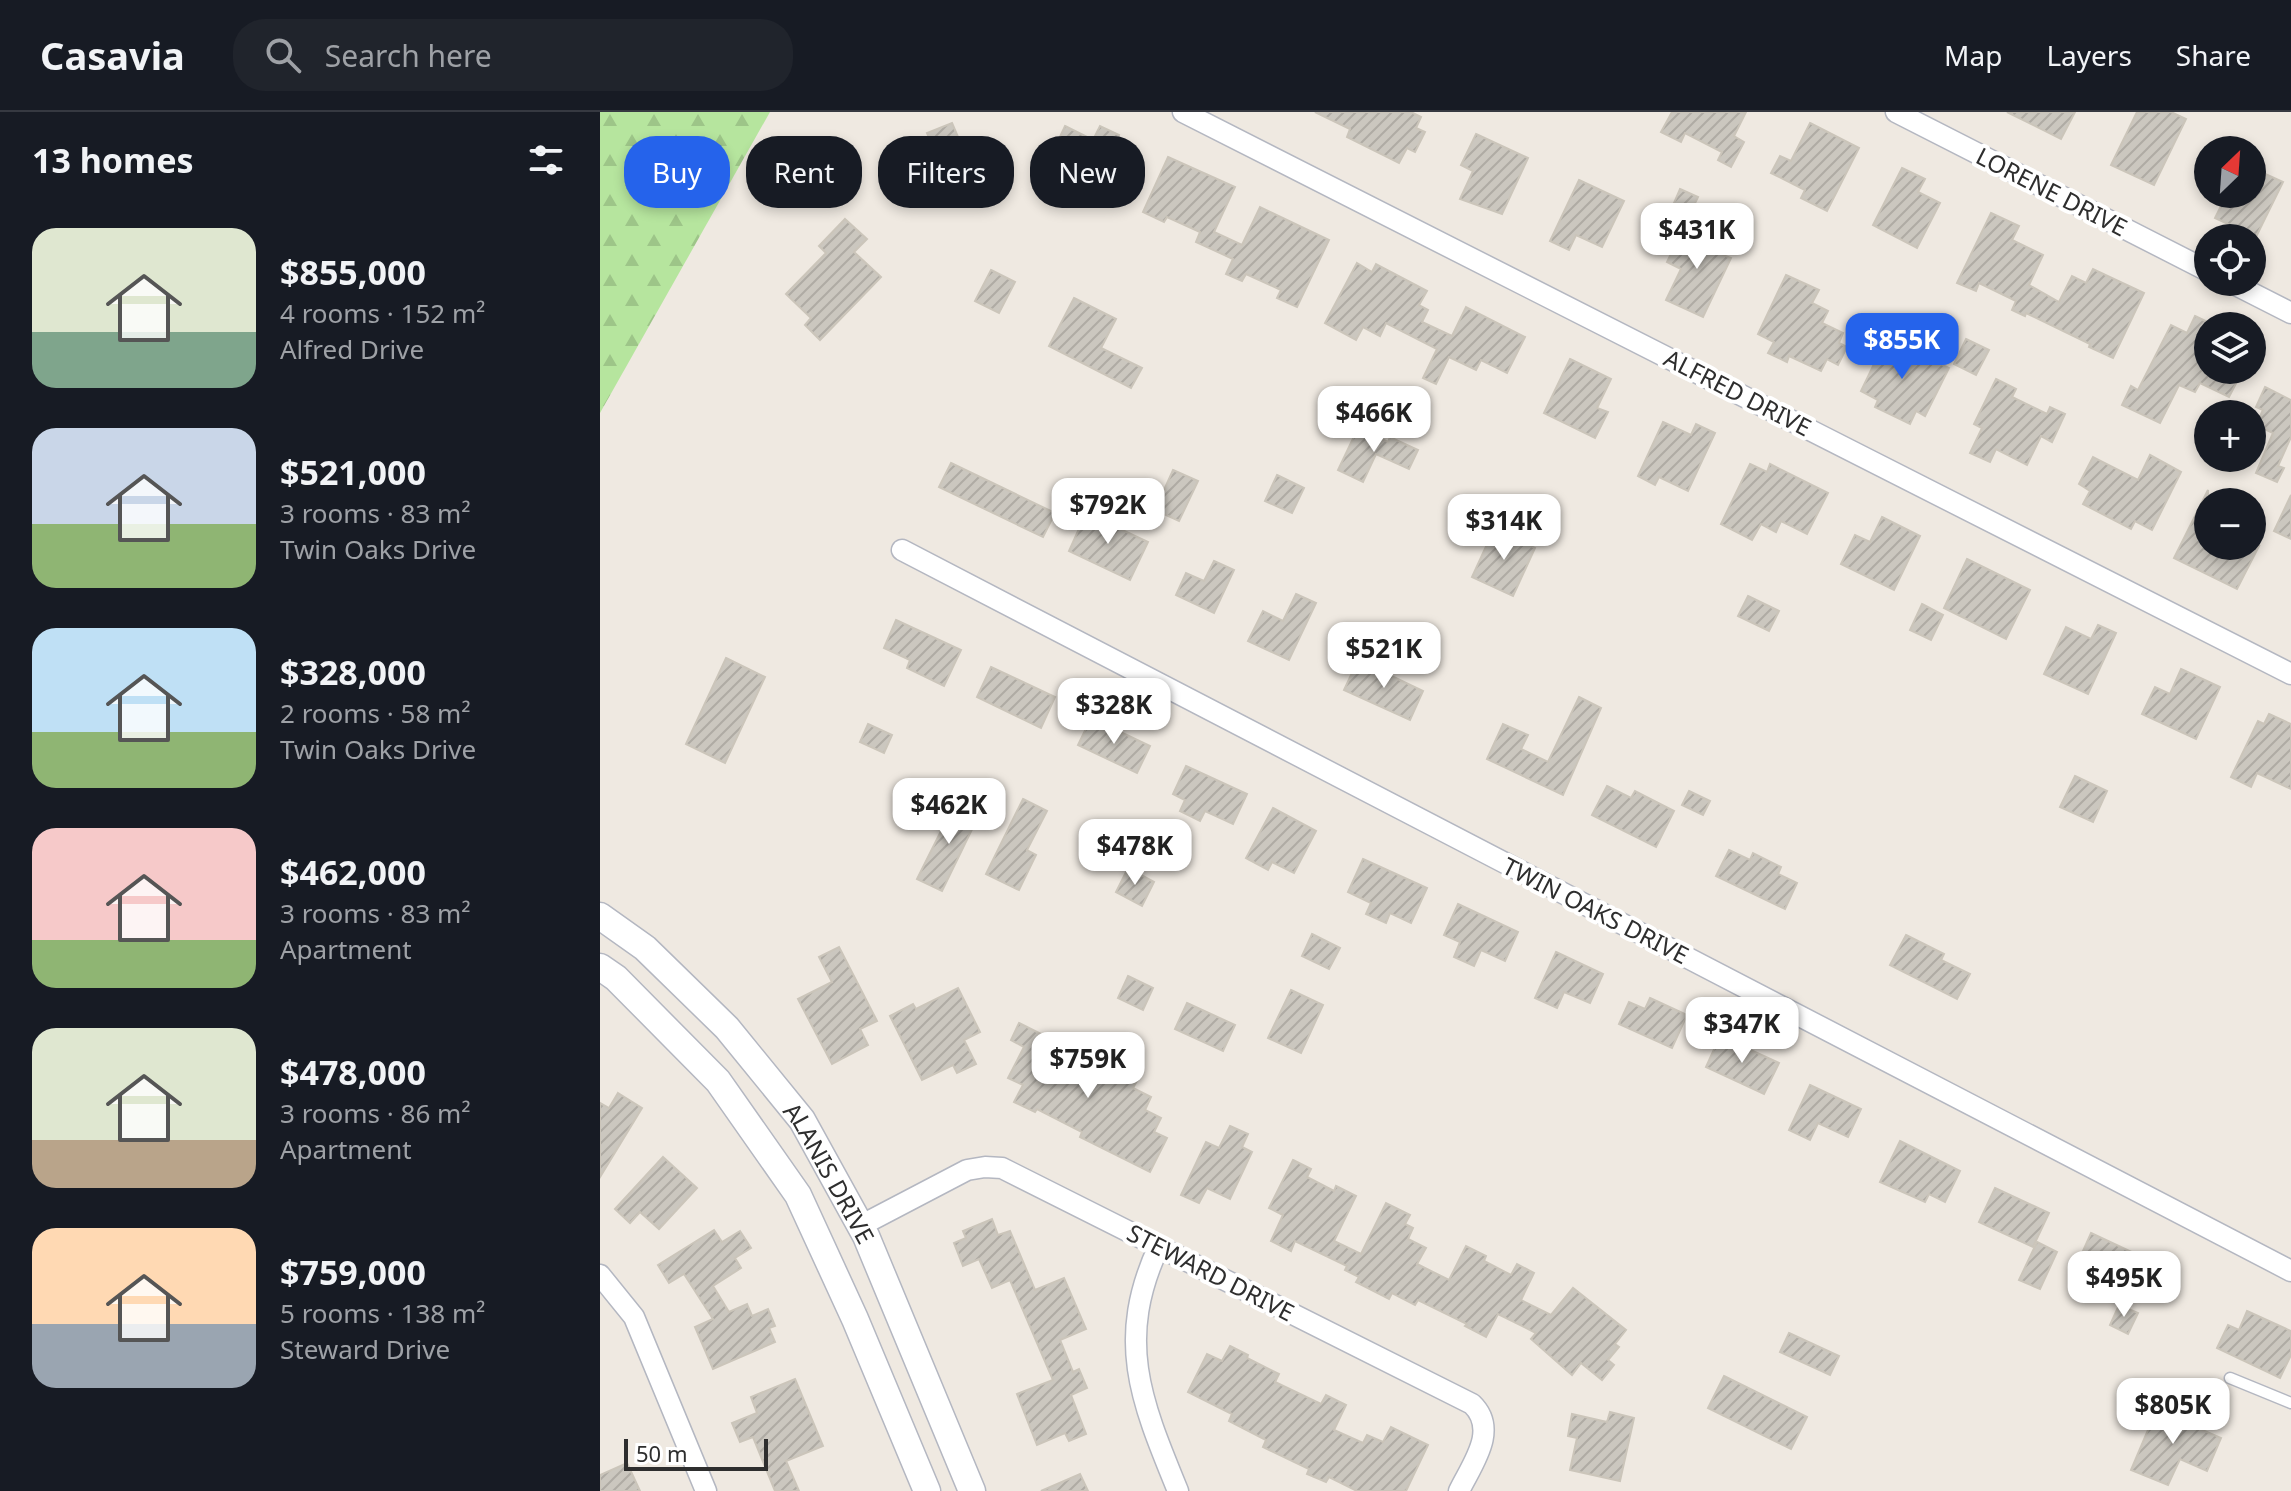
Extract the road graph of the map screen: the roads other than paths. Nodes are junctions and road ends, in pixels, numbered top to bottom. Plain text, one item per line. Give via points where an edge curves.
1 (1183, 112) edge
2 (1896, 112) edge
3 (2194, 264) edge
4 (2258, 296) edge
5 (2291, 313) edge
6 (902, 550) dead end
7 (2291, 674) edge
8 (600, 916) edge
9 (600, 967) edge
10 (860, 1226) junction
11 (1159, 1246) junction
12 (2291, 1271) edge
13 (600, 1275) edge
14 (2230, 1378) dead end
15 (2291, 1403) edge
16 (706, 1491) edge
17 (927, 1491) edge
18 (972, 1491) edge
19 (1178, 1491) edge
20 (1459, 1491) edge

1 - 7 street, ALFRED DRIVE
2 - 3 street, LORENE DRIVE
4 - 5 street
6 - 12 street, TWIN OAKS DRIVE
8 - 10 main road, ALANIS DRIVE via 645,948 727,1028 802,1120
9 - 17 main road, ALANIS DRIVE via 718,1081 798,1195
10 - 11 street, STEWARD DRIVE via 967,1170 1002,1168
10 - 18 main road, ALANIS DRIVE
11 - 19 street via 1137,1316 1136,1367 1148,1417
11 - 20 street, STEWARD DRIVE via 1472,1404 1484,1419 1484,1438
13 - 16 street via 634,1317
14 - 15 lane

